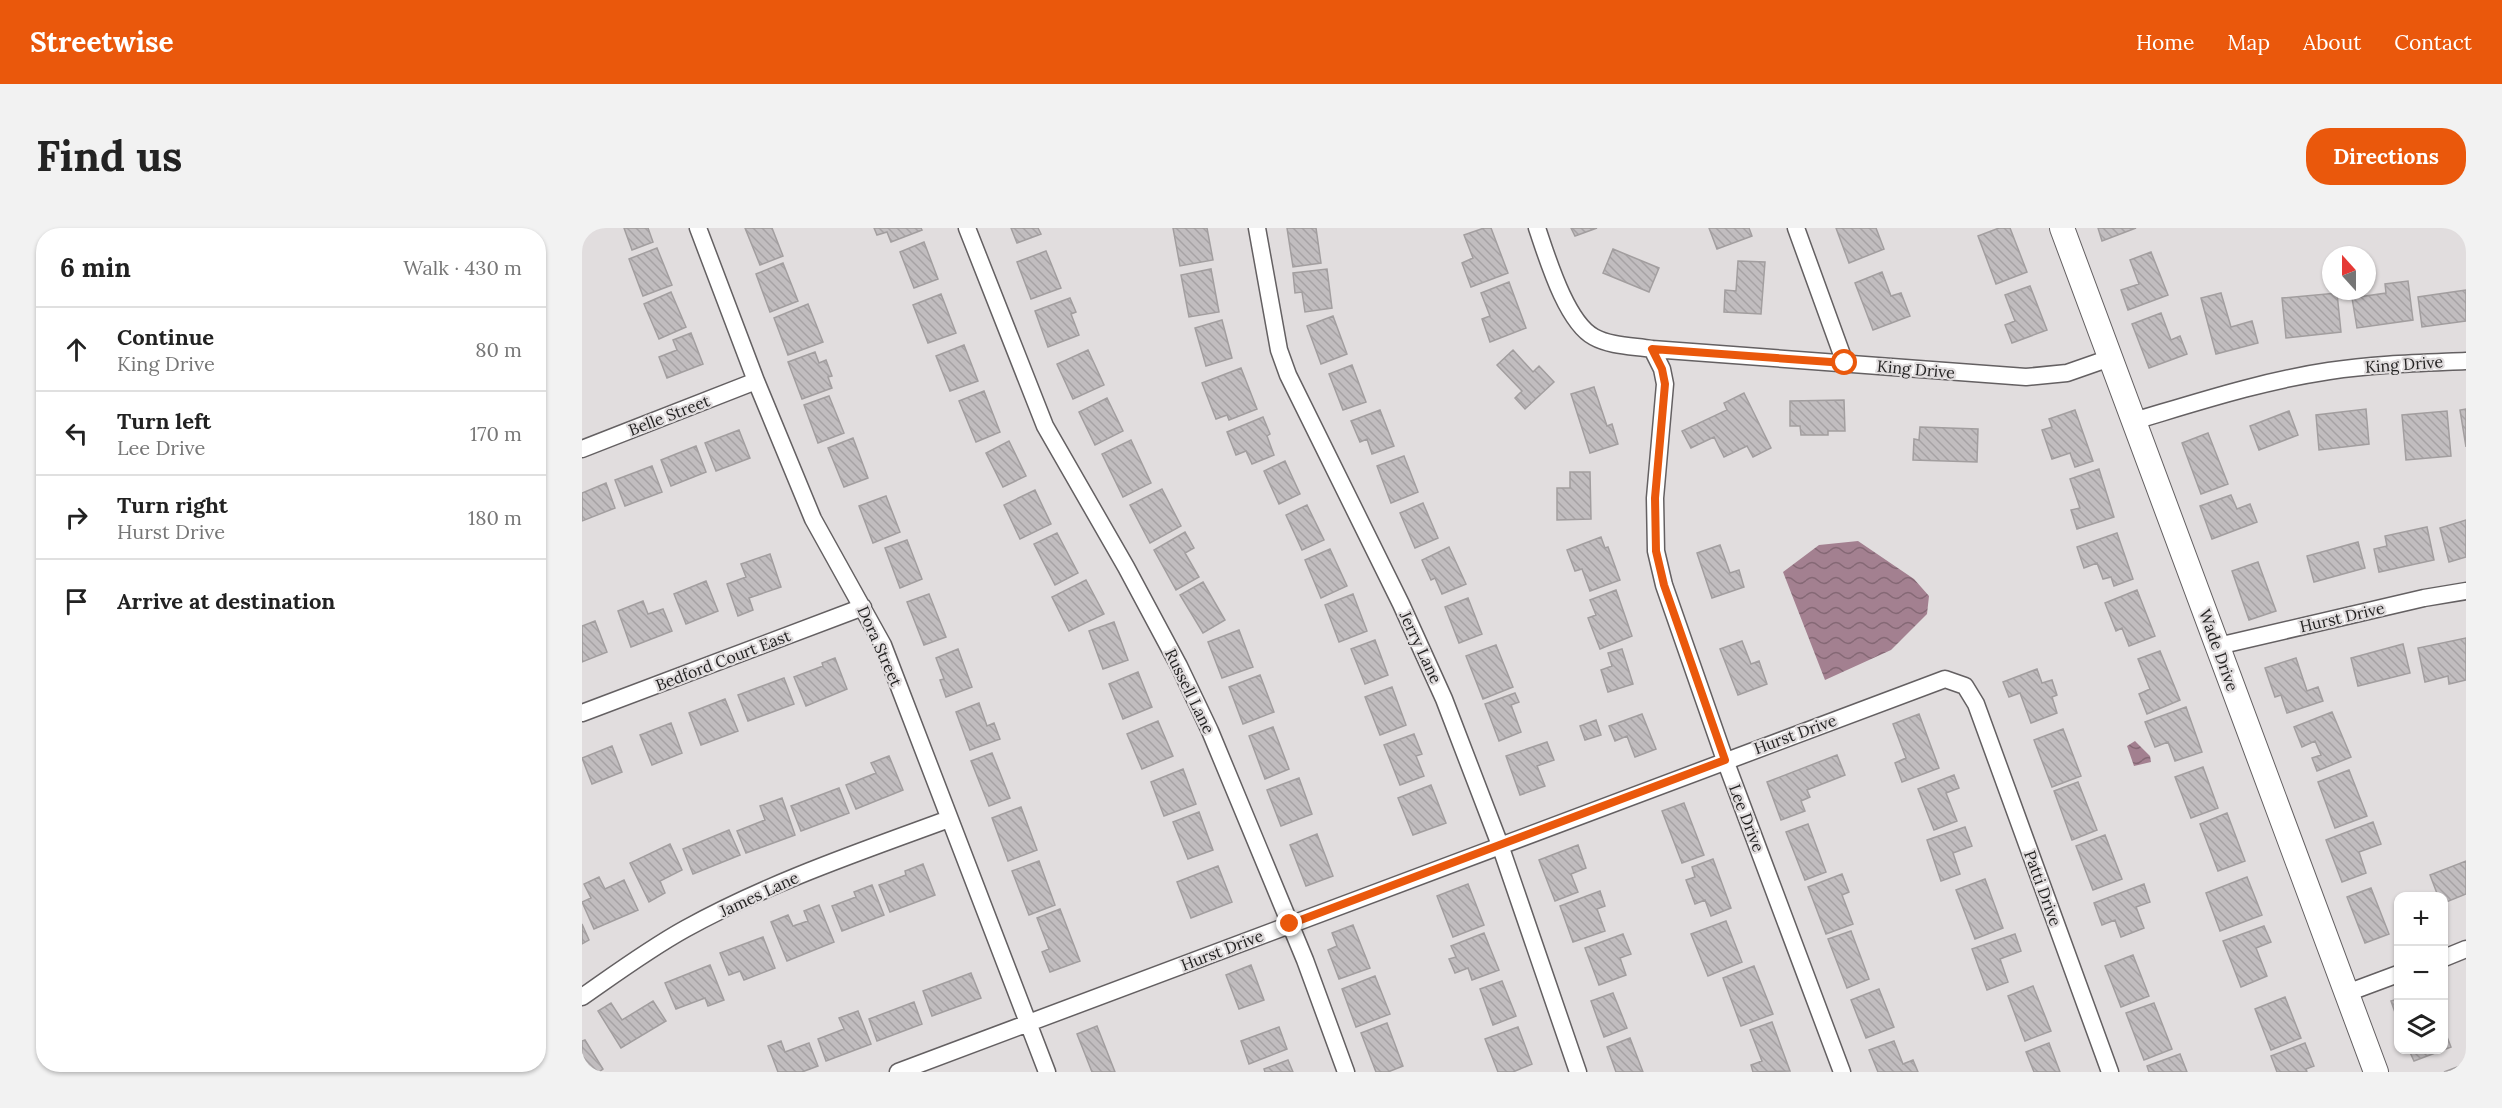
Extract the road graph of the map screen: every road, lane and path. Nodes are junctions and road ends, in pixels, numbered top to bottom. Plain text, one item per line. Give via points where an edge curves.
1 (698, 228) edge
2 (967, 228) edge
3 (1257, 228) edge
4 (1537, 228) edge
5 (1796, 228) edge
6 (2062, 228) edge
7 (1652, 349) junction
8 (2110, 358) junction
9 (2466, 361) edge
10 (1845, 363) junction
11 (756, 381) junction
12 (2134, 421) junction
13 (582, 449) edge
14 (2466, 591) edge
15 (863, 607) junction
16 (2218, 646) junction
17 (1976, 704) joint
18 (582, 713) edge
19 (1725, 760) junction
20 (949, 819) junction
21 (1500, 845) junction
22 (1290, 924) junction
23 (2466, 949) edge
24 (2448, 956) edge
25 (2394, 975) edge
26 (2347, 993) junction
27 (582, 997) edge
28 (1028, 1024) junction
29 (898, 1072) edge
30 (1047, 1072) edge
31 (1346, 1072) edge
32 (1578, 1072) edge
33 (1842, 1072) edge
34 (2110, 1072) edge
35 (2376, 1072) edge

1 - 11 street, Dora Street
2 - 22 street, Russell Lane via 1045,426 1179,666
3 - 21 street, Jerry Lane via 1279,350 1288,375 1444,699
4 - 7 street, King Drive via 1560,292 1581,327 1592,337
5 - 10 street
6 - 8 street, Wade Drive
7 - 10 street, King Drive
7 - 19 street, Lee Drive via 1665,384 1655,498 1656,551 1667,596
8 - 10 street, King Drive via 2067,374 2026,377
8 - 12 street, Wade Drive
9 - 12 street, King Drive via 2327,371 2260,385
11 - 13 street, Belle Street
11 - 15 street, Dora Street via 813,519
12 - 16 street, Wade Drive
14 - 16 street, Hurst Drive
15 - 18 street, Bedford Court East
15 - 20 street, Dora Street via 883,645
16 - 26 street, Wade Drive
17 - 19 street, Hurst Drive via 1965,686 1945,678
17 - 34 street, Patti Drive
19 - 21 street, Hurst Drive
19 - 33 street, Lee Drive
20 - 27 street, James Lane via 823,865 734,904 684,930
20 - 28 street, Dora Street
21 - 22 street, Hurst Drive
21 - 32 street, Jerry Lane
22 - 28 street, Hurst Drive
22 - 31 street, Russell Lane
23 - 24 street
25 - 26 street
26 - 35 street, Wade Drive
28 - 29 street, Hurst Drive
28 - 30 street, Dora Street

